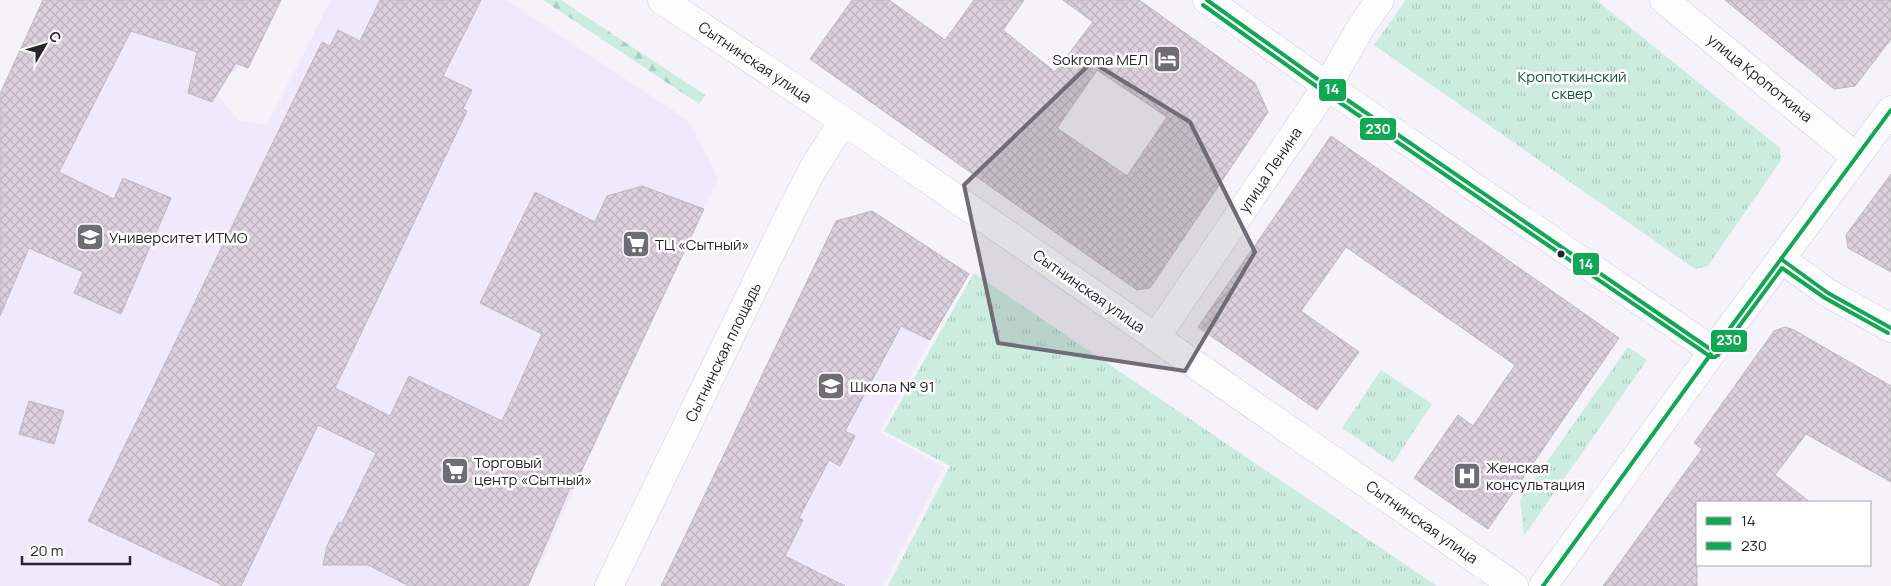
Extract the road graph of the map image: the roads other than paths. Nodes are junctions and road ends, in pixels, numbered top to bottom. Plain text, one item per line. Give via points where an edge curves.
1 (662, 0) edge
2 (1206, 0) edge
3 (1380, 0) edge
4 (1664, 0) edge
5 (1327, 86) junction
6 (1891, 110) edge
7 (842, 121) junction
8 (1856, 157) junction
9 (1782, 259) junction
10 (1891, 328) edge
11 (1156, 337) junction
12 (1713, 352) junction
13 (609, 586) edge
14 (1514, 586) edge
15 (1543, 586) edge

1 - 7 street, Сытнинская улица
2 - 5 street
3 - 5 street, улица Ленина
4 - 8 street, улица Кропоткина
5 - 11 street, улица Ленина
5 - 12 street
6 - 8 street
7 - 11 street, Сытнинская улица
7 - 13 street, Сытнинская площадь via 794,205
8 - 9 street
9 - 10 street via 1828,293
9 - 12 street
11 - 14 street, Сытнинская улица
12 - 15 street

